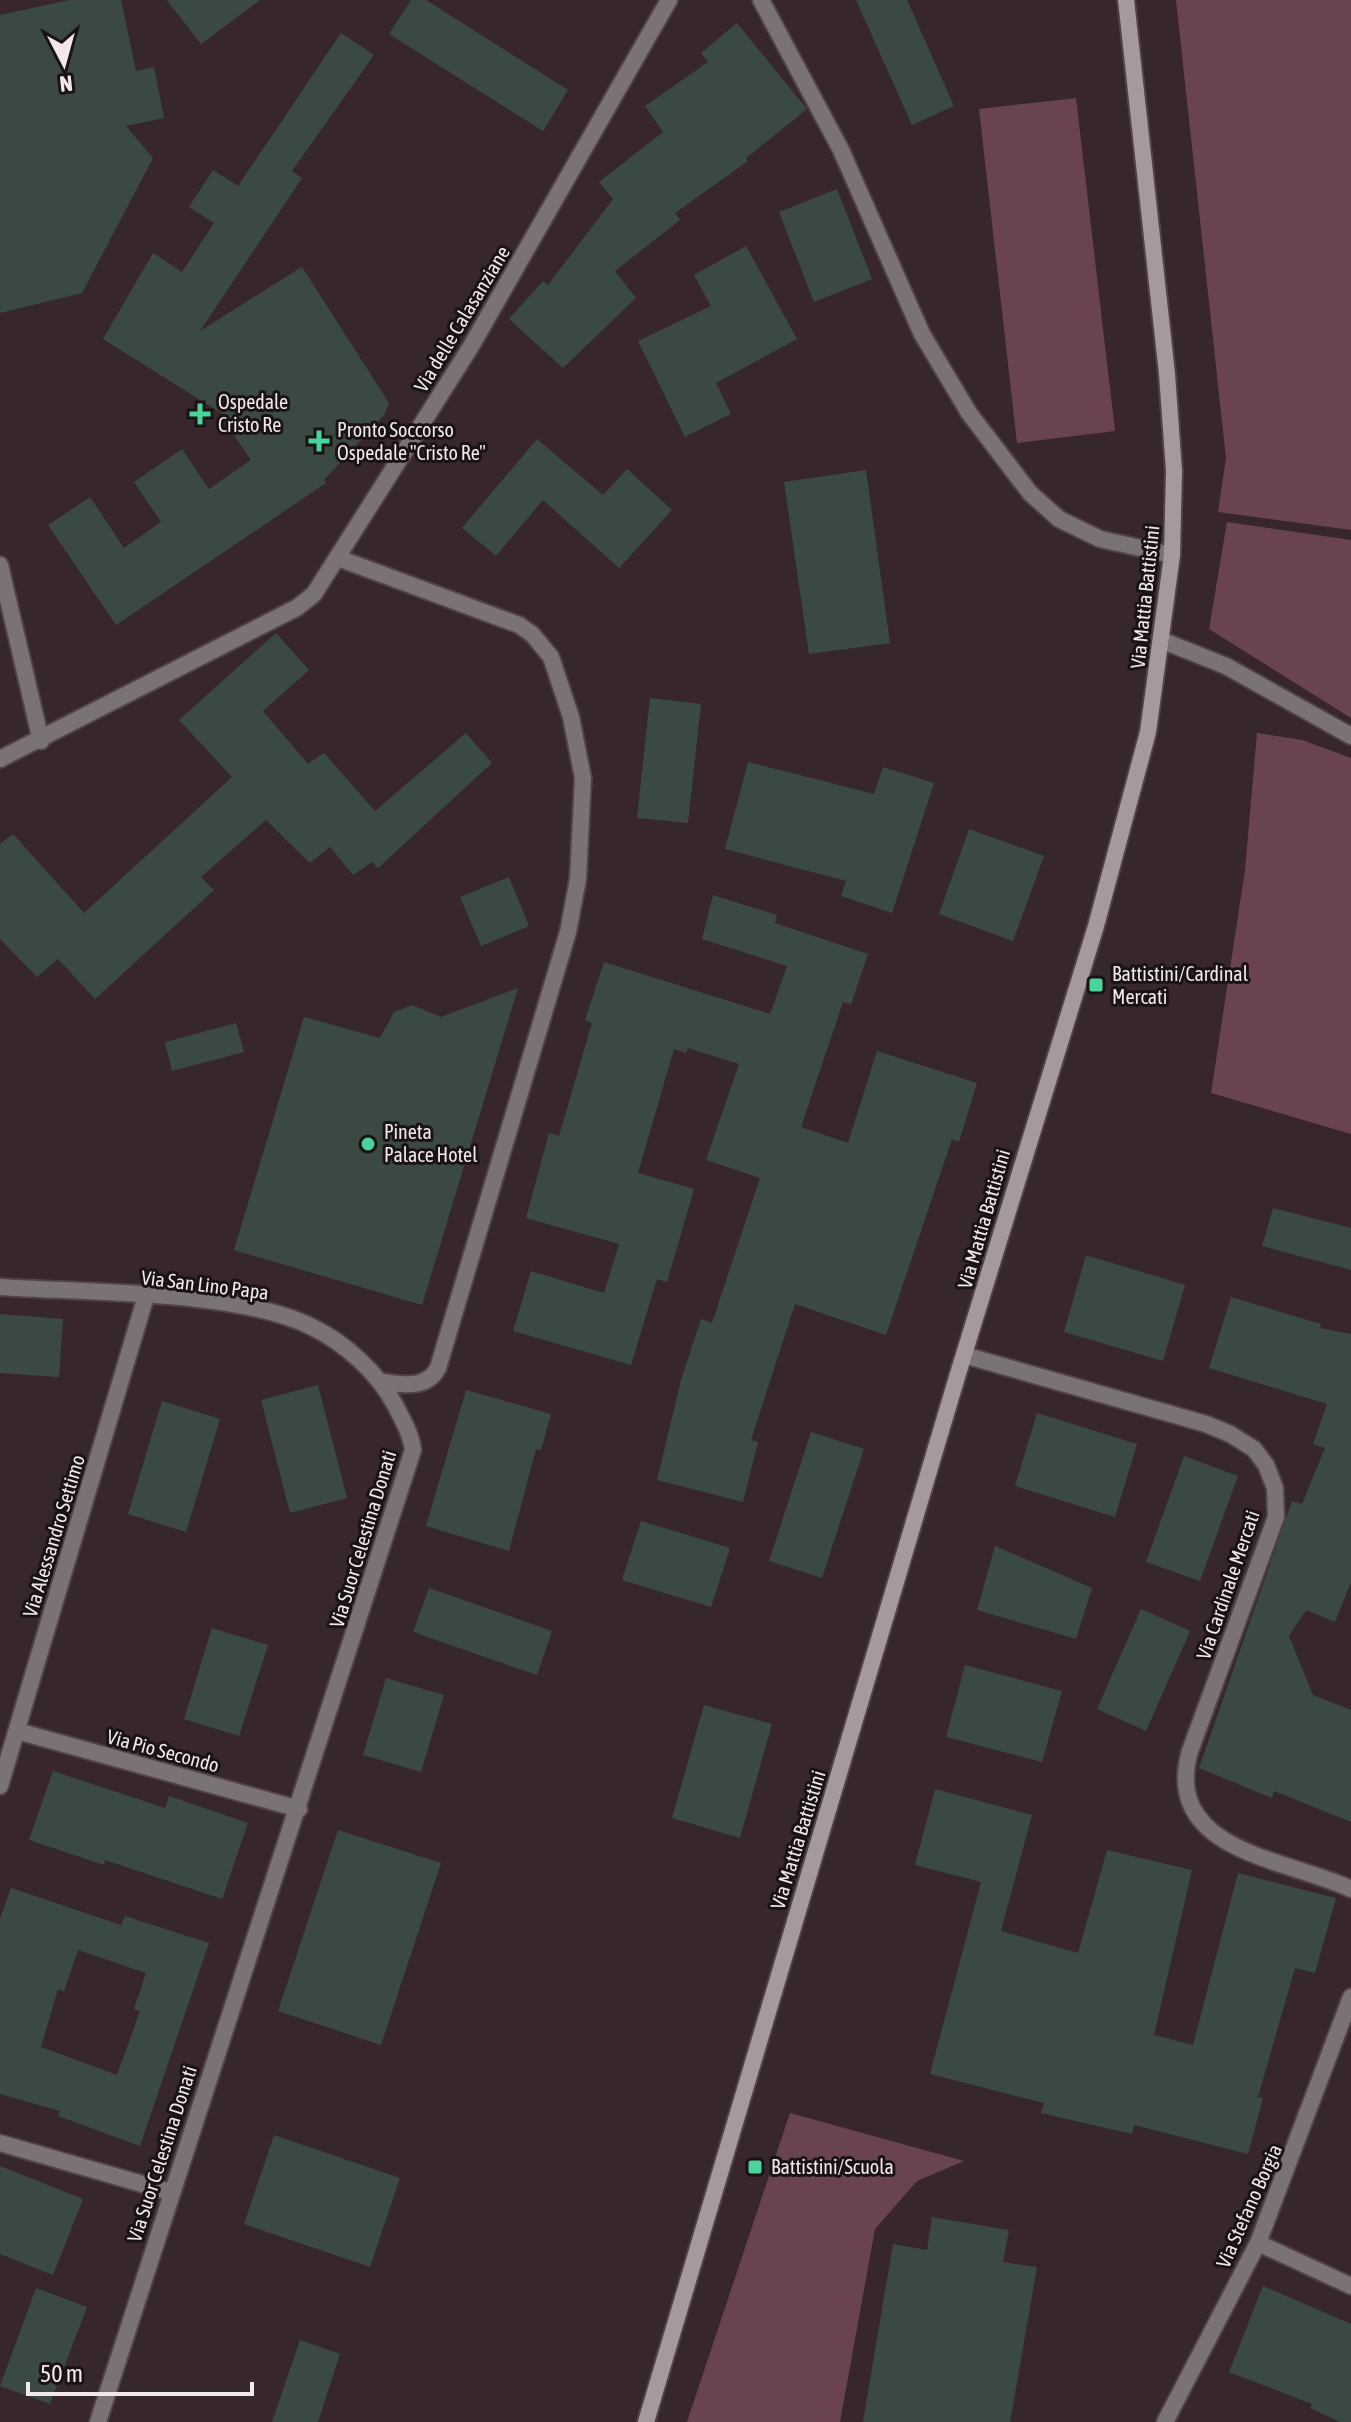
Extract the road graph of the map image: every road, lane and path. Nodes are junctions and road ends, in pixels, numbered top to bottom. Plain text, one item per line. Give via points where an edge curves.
1 (669, 0) edge
2 (761, 0) edge
3 (1126, 0) edge
4 (1172, 555) junction
5 (338, 558) junction
6 (0, 565) edge
7 (1161, 640) junction
8 (1351, 736) edge
9 (41, 741) junction
10 (0, 759) edge
11 (0, 1287) edge
12 (146, 1296) junction
13 (964, 1355) junction
14 (383, 1382) junction
15 (17, 1731) junction
16 (0, 1786) edge
17 (299, 1809) junction
18 (1351, 1889) edge
19 (1351, 1997) edge
20 (0, 2143) edge
21 (170, 2192) junction
22 (1258, 2243) junction
23 (1351, 2286) edge
24 (98, 2422) edge
25 (646, 2422) edge
26 (1165, 2422) edge

1 - 5 street, Via delle Calasanziane via 470,348
2 - 4 street via 841,150 922,334 969,413 1030,493 1059,519 1100,539
3 - 4 main road, Via Mattia Battistini via 1170,411
4 - 7 main road, Via Mattia Battistini
5 - 9 street, Via delle Calasanziane via 314,594 298,607
5 - 14 street via 486,610 532,634 557,667 583,778 580,867 568,932 438,1368 422,1383
6 - 9 street
7 - 8 street via 1226,666
7 - 13 main road, Via Mattia Battistini via 1148,732 1126,823
9 - 10 street, Via delle Calasanziane
11 - 12 street, Via San Lino Papa
12 - 14 street, Via San Lino Papa via 286,1317 328,1337
12 - 15 street, Via Alessandro Settimo
13 - 18 street, Via Cardinale Mercati via 1206,1424 1261,1456 1275,1488 1276,1517 1190,1751 1184,1783 1197,1815 1224,1842
13 - 25 main road, Via Mattia Battistini
14 - 17 street, Via Suor Celestina Donati via 410,1435 412,1455
15 - 16 street, Via Alessandro Settimo
15 - 17 street, Via Pio Secondo
17 - 21 street, Via Suor Celestina Donati
19 - 22 street, Via Stefano Borgia
20 - 21 street
21 - 24 street, Via Suor Celestina Donati
22 - 23 street
22 - 26 street, Via Stefano Borgia

